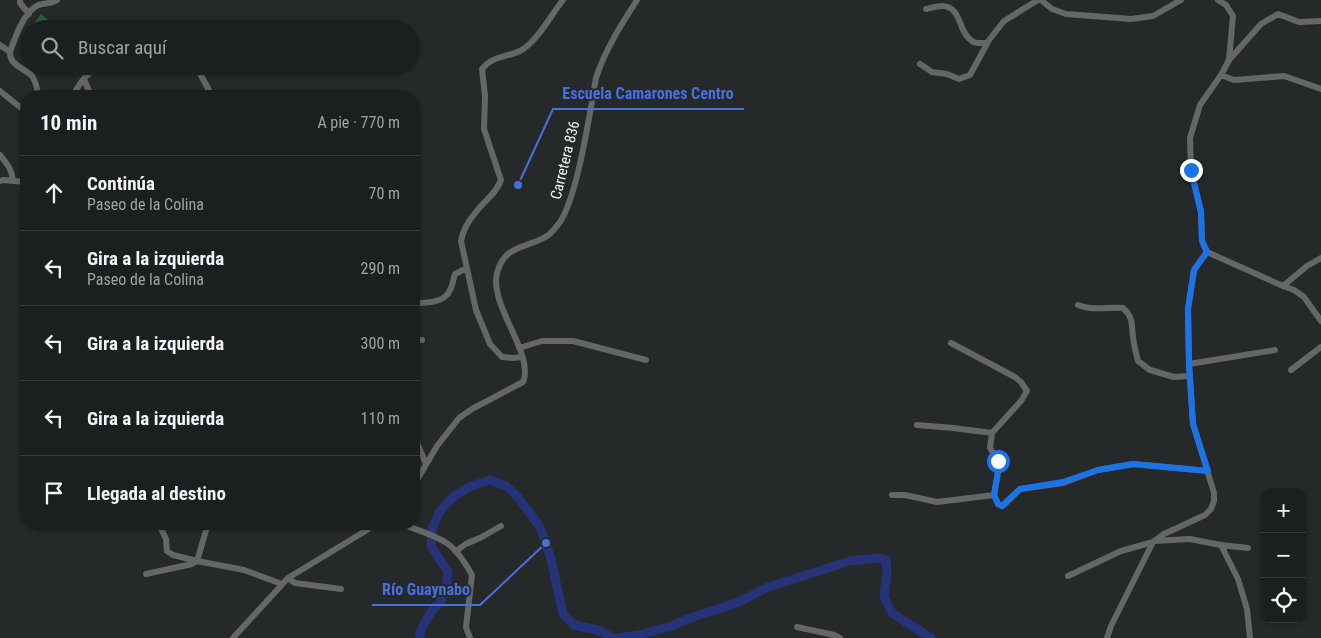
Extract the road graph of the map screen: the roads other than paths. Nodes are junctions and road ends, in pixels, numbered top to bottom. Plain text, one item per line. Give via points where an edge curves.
1 (20, 0) edge
2 (57, 0) edge
3 (562, 0) edge
4 (637, 0) edge
5 (1040, 0) edge
6 (1181, 0) edge
7 (1218, 0) edge
8 (926, 9) dead end
9 (28, 14) junction
10 (25, 20) edge
11 (1321, 21) edge
12 (20, 28) edge
13 (987, 43) junction
14 (0, 44) edge
15 (10, 52) junction
16 (1228, 60) junction
17 (920, 64) dead end
18 (20, 67) edge
19 (29, 75) edge
20 (201, 75) edge
21 (1221, 75) junction
22 (86, 77) joint
23 (1321, 89) edge
24 (36, 90) edge
25 (77, 90) edge
26 (90, 90) edge
27 (209, 90) edge
28 (0, 91) edge
29 (20, 107) edge
30 (0, 155) edge
31 (0, 181) edge
32 (13, 182) junction
33 (20, 182) edge
34 (1207, 252) junction
35 (1321, 258) edge
36 (467, 268) junction
37 (1283, 286) junction
38 (420, 303) edge
39 (1078, 306) dead end
40 (1321, 321) edge
41 (952, 343) dead end
42 (1321, 347) edge
43 (519, 348) junction
44 (1275, 350) dead end
45 (522, 357) junction
46 (646, 360) dead end
47 (1189, 364) junction
48 (1291, 370) dead end
49 (1190, 376) junction
50 (917, 425) dead end
51 (992, 433) junction
52 (420, 450) edge
53 (426, 464) junction
54 (1208, 471) junction
55 (420, 474) edge
56 (892, 495) dead end
57 (994, 495) junction
58 (501, 526) dead end
59 (162, 530) edge
60 (206, 530) edge
61 (367, 530) edge
62 (417, 530) edge
63 (1153, 541) junction
64 (1221, 545) junction
65 (1248, 548) dead end
66 (456, 552) junction
67 (197, 561) junction
68 (146, 574) dead end
69 (1068, 576) dead end
70 (288, 578) junction
71 (282, 584) junction
72 (341, 589) dead end
73 (797, 627) dead end
74 (233, 638) edge
75 (470, 638) edge
76 (840, 638) edge
77 (1107, 638) edge
78 (1250, 638) edge

1 - 9 street
2 - 9 street via 38,5
3 - 36 street via 533,40 521,50 490,61 482,69 484,129 501,180 495,193 475,213 462,233
4 - 43 street, Carretera 836 via 599,68 581,160 562,219 547,236 508,254 498,271 498,296
5 - 6 street via 1066,14 1131,19 1153,16
5 - 13 street via 1004,21
7 - 16 street via 1233,16
8 - 13 street via 949,7 972,42
9 - 10 street
11 - 16 street via 1299,22 1278,14 1261,24
12 - 15 street
13 - 17 street via 970,75 959,79 932,72
14 - 15 street
15 - 18 street via 10,58
16 - 21 street
19 - 24 street
20 - 27 street
21 - 23 street via 1234,80 1284,76
21 - 34 street via 1200,105 1190,138 1191,170 1201,212 1202,241
22 - 25 street
22 - 26 street
28 - 29 street
30 - 32 street via 12,173
31 - 32 street
32 - 33 street
34 - 37 street
34 - 47 street via 1194,270 1188,309
35 - 37 street
36 - 38 street via 454,274 450,291 443,298
36 - 45 street via 476,310 490,344 502,357
37 - 40 street via 1304,297
39 - 49 street via 1123,308 1132,322 1138,361 1150,370 1174,378
41 - 51 street via 1015,377 1027,391
42 - 48 street
43 - 45 street, Carretera 836
43 - 46 street via 542,341 573,341
44 - 47 street
45 - 53 street, Carretera 836 via 525,364 523,382 459,418
47 - 49 street
49 - 54 street via 1193,424
50 - 51 street
51 - 57 street via 990,448 999,466
52 - 53 street
53 - 55 street, Carretera 836
54 - 57 street via 1133,464 1020,489 1002,506
54 - 63 street via 1214,493 1211,509 1206,515
56 - 57 street via 937,502
58 - 66 street via 471,540
59 - 67 street via 168,551
60 - 67 street
61 - 70 street
62 - 66 street via 446,542
63 - 64 street via 1190,539
63 - 69 street via 1121,551
63 - 77 street
64 - 65 street
64 - 78 street via 1238,579 1247,609
66 - 75 street via 472,575 466,627
67 - 68 street
67 - 71 street via 244,570
70 - 71 street
70 - 72 street via 295,583
71 - 74 street
73 - 76 street

